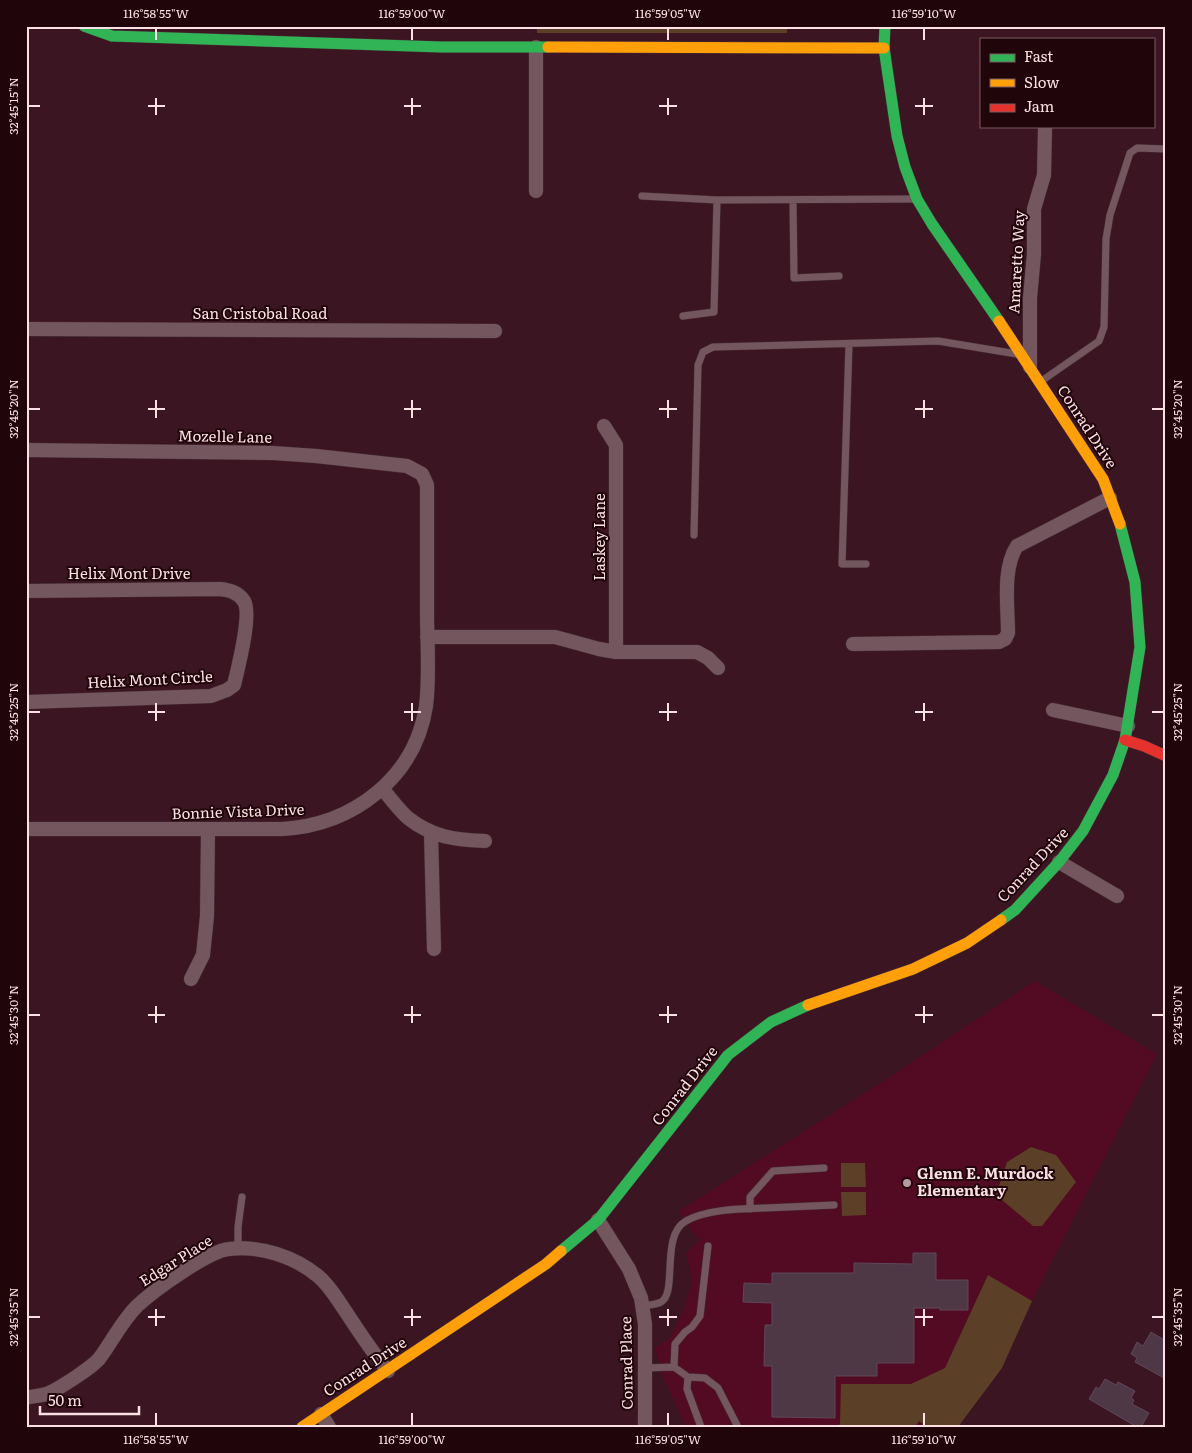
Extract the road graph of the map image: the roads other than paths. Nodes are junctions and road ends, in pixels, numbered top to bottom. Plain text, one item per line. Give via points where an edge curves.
1 (84, 26) edge
2 (278, 26) edge
3 (885, 26) edge
4 (278, 43) junction
5 (536, 47) junction
6 (884, 48) junction
7 (1046, 129) dead end
8 (1166, 149) edge
9 (536, 191) dead end
10 (642, 196) dead end
11 (918, 199) junction
12 (717, 200) junction
13 (793, 200) junction
14 (839, 276) dead end
15 (683, 316) dead end
16 (26, 329) edge
17 (494, 331) dead end
18 (849, 344) junction
19 (1022, 355) junction
20 (1030, 368) junction
21 (1040, 382) junction
22 (604, 426) dead end
23 (26, 450) edge
24 (422, 474) joint
25 (1110, 498) junction
26 (694, 535) dead end
27 (866, 564) dead end
28 (26, 591) edge
29 (233, 591) joint
30 (427, 638) junction
31 (853, 644) dead end
32 (616, 652) junction
33 (718, 668) dead end
34 (26, 702) edge
35 (1053, 710) dead end
36 (1128, 726) junction
37 (1125, 740) junction
38 (1166, 756) edge
39 (382, 788) junction
40 (26, 830) edge
41 (208, 830) junction
42 (431, 833) junction
43 (485, 841) dead end
44 (1060, 862) junction
45 (1117, 896) dead end
46 (434, 948) dead end
47 (191, 979) dead end
48 (824, 1168) dead end
49 (242, 1197) dead end
50 (834, 1205) dead end
51 (750, 1209) junction
52 (598, 1220) junction
53 (708, 1246) dead end
54 (238, 1249) junction
55 (642, 1306) junction
56 (645, 1368) junction
57 (674, 1368) junction
58 (388, 1370) junction
59 (688, 1377) junction
60 (26, 1398) edge
61 (321, 1414) junction
62 (302, 1427) edge
63 (329, 1427) edge
64 (645, 1427) edge
65 (701, 1427) edge
66 (738, 1427) edge

1 - 4 street via 120,36
2 - 4 street
3 - 6 street, Conrad Drive
4 - 5 street
5 - 6 street
5 - 9 street
6 - 11 street, Conrad Drive via 897,136
7 - 20 street, Amaretto Way via 1044,175 1034,209
8 - 21 lane via 1137,148 1130,153 1110,215 1106,239 1104,327 1099,340
10 - 12 lane
11 - 13 lane
11 - 19 street, Conrad Drive
12 - 13 lane
12 - 15 lane via 714,312
13 - 14 lane via 794,278
16 - 17 street, San Cristobal Road
18 - 19 lane via 938,341
18 - 26 lane via 713,347 703,352 698,365
18 - 27 lane via 842,564
19 - 20 street, Conrad Drive
20 - 21 street, Conrad Drive
21 - 25 street, Conrad Drive via 1103,479
22 - 32 street, Laskey Lane via 616,445
23 - 24 street, Mozelle Lane via 316,456 407,466
24 - 30 street, Bonnie Vista Drive via 427,485
25 - 31 street via 1017,546 1008,567 1008,633 1005,639 999,642
25 - 36 street, Conrad Drive via 1123,532 1135,582 1140,648
28 - 29 street, Helix Mont Drive
29 - 34 street, Helix Mont Circle via 246,607 244,641 234,685 228,690 211,696
30 - 32 street via 555,637
30 - 39 street, Bonnie Vista Drive via 427,692 422,723 402,764
32 - 33 street via 697,652
35 - 36 street
36 - 37 street, Conrad Drive
37 - 38 street
37 - 44 street, Conrad Drive via 1113,775 1083,831
39 - 41 street, Bonnie Vista Drive via 350,811 314,826 282,830
39 - 42 street via 407,817
40 - 41 street, Bonnie Vista Drive
41 - 47 street via 203,955
42 - 43 street via 458,840
42 - 46 street
44 - 45 street
44 - 52 street, Conrad Drive via 1014,910 967,943 913,969 795,1010 771,1022 728,1055
48 - 51 lane via 773,1171 750,1197
49 - 54 lane
50 - 51 lane
51 - 55 lane via 723,1210 685,1221 675,1234 672,1246 667,1295 662,1302
52 - 55 street, Conrad Place via 629,1269
52 - 58 street, Conrad Drive via 546,1264
53 - 57 lane via 700,1316 674,1344
54 - 58 street, Edgar Place via 285,1256 316,1274 327,1284 374,1355
54 - 60 street, Edgar Place via 216,1253 158,1288 136,1307 98,1360 48,1393
55 - 56 street, Conrad Place
56 - 57 lane
56 - 64 street, Conrad Place
57 - 59 lane
58 - 61 street, Conrad Drive
59 - 65 lane via 687,1389
59 - 66 lane via 705,1378 718,1388
61 - 62 street, Conrad Drive
61 - 63 street

